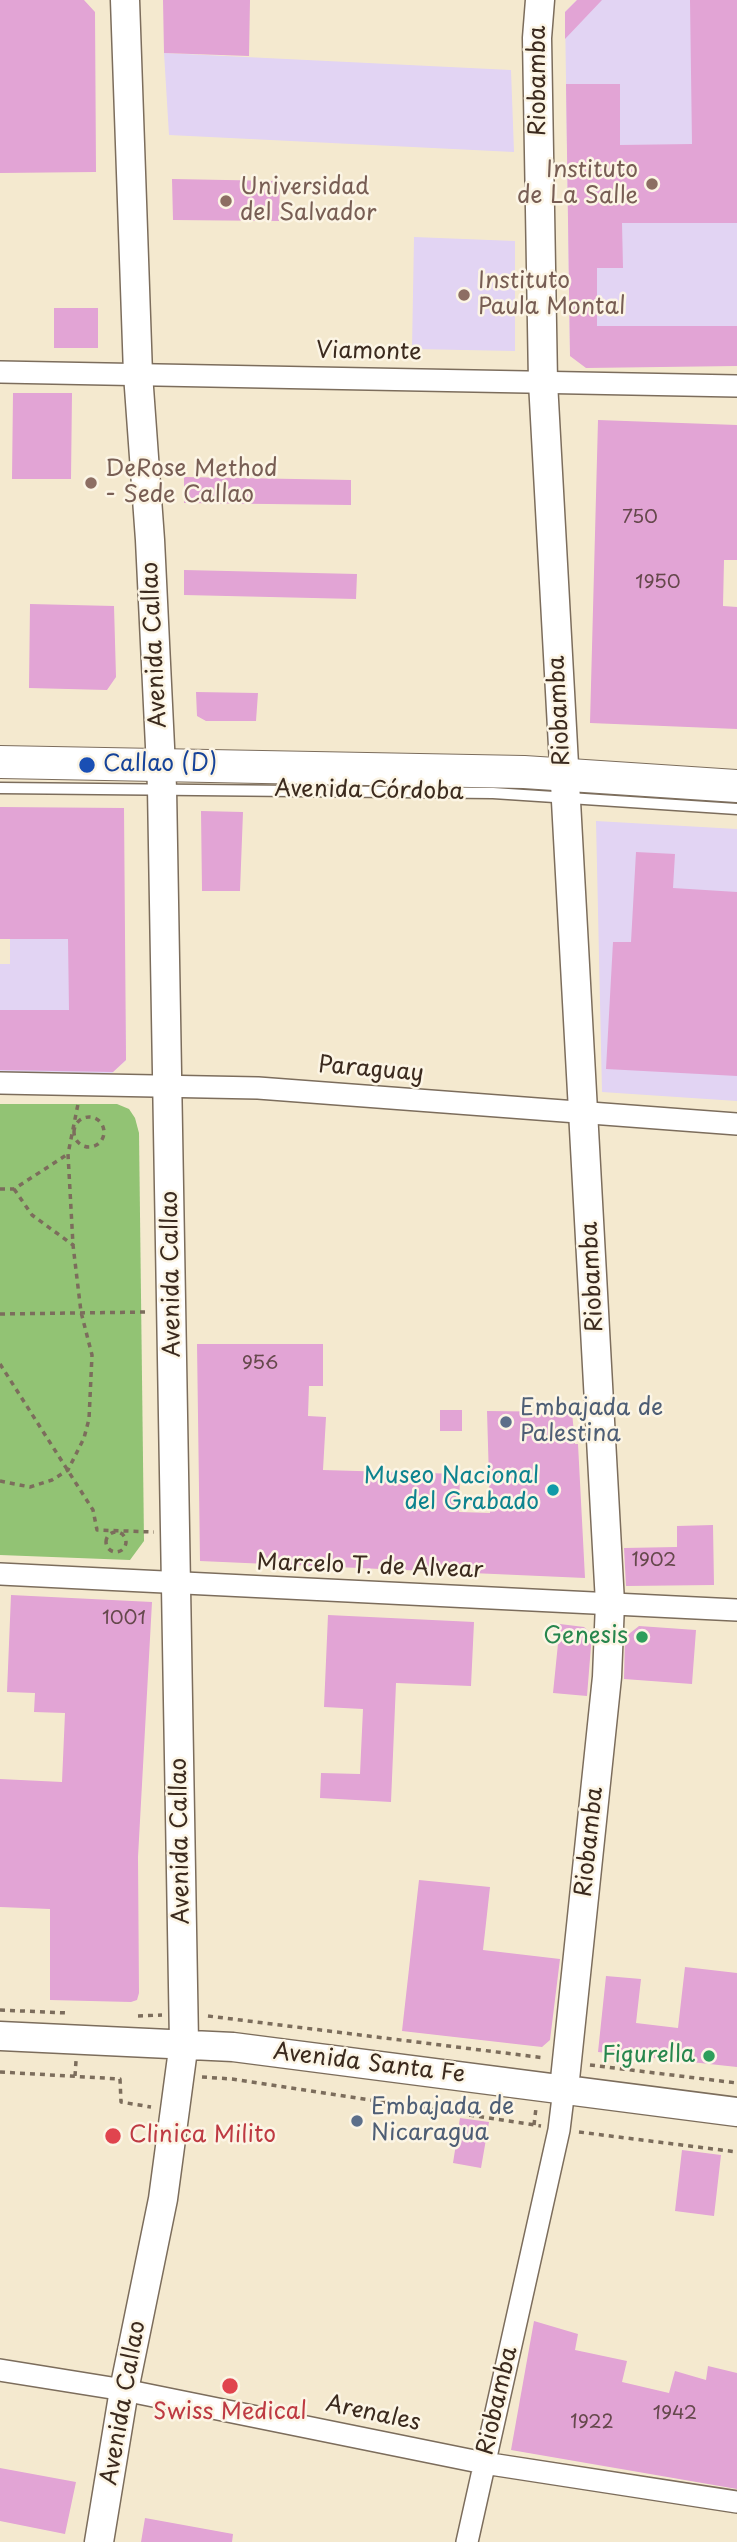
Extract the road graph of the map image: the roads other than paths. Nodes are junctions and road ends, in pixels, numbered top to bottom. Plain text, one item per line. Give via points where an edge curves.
1 (125, 0) edge
2 (540, 0) edge
3 (0, 372) edge
4 (138, 374) junction
5 (543, 382) junction
6 (737, 386) edge
7 (0, 762) edge
8 (161, 775) junction
9 (564, 785) junction
10 (737, 786) edge
11 (0, 788) edge
12 (737, 809) edge
13 (0, 1083) edge
14 (169, 1084) junction
15 (585, 1114) junction
16 (737, 1124) edge
17 (0, 1574) edge
18 (176, 1585) junction
19 (610, 1603) junction
20 (737, 1610) edge
21 (0, 2036) edge
22 (184, 2042) junction
23 (564, 2089) junction
24 (737, 2112) edge
25 (0, 2370) edge
26 (124, 2390) junction
27 (484, 2463) junction
28 (737, 2502) edge
29 (99, 2542) edge
30 (467, 2542) edge

1 - 4 main road, Avenida Callao
2 - 5 main road, Riobamba
3 - 4 street, Viamonte
4 - 5 street, Viamonte
4 - 8 main road, Avenida Callao
5 - 6 street, Viamonte
5 - 9 main road, Riobamba
7 - 8 main road, Avenida Córdoba
8 - 9 main road, Avenida Córdoba
8 - 11 lane, Avenida Córdoba
8 - 14 main road, Avenida Callao
9 - 10 main road, Avenida Córdoba
9 - 12 lane, Avenida Córdoba
9 - 15 main road, Riobamba
13 - 14 street, Paraguay
14 - 15 street, Paraguay
14 - 18 main road, Avenida Callao
15 - 16 street, Paraguay
15 - 19 main road, Riobamba
17 - 18 street, Marcelo T. de Alvear
18 - 19 street, Marcelo T. de Alvear
18 - 22 main road, Avenida Callao
19 - 20 street, Marcelo T. de Alvear
19 - 23 main road, Riobamba via 607,1677
21 - 22 main road, Avenida Santa Fe
22 - 23 main road, Avenida Santa Fe
22 - 26 main road, Avenida Callao via 163,2199
23 - 24 main road, Avenida Santa Fe
23 - 27 street, Riobamba via 559,2130
25 - 26 street, Arenales
26 - 27 street, Arenales
26 - 29 main road, Avenida Callao
27 - 28 street, Arenales
27 - 30 street, Riobamba

